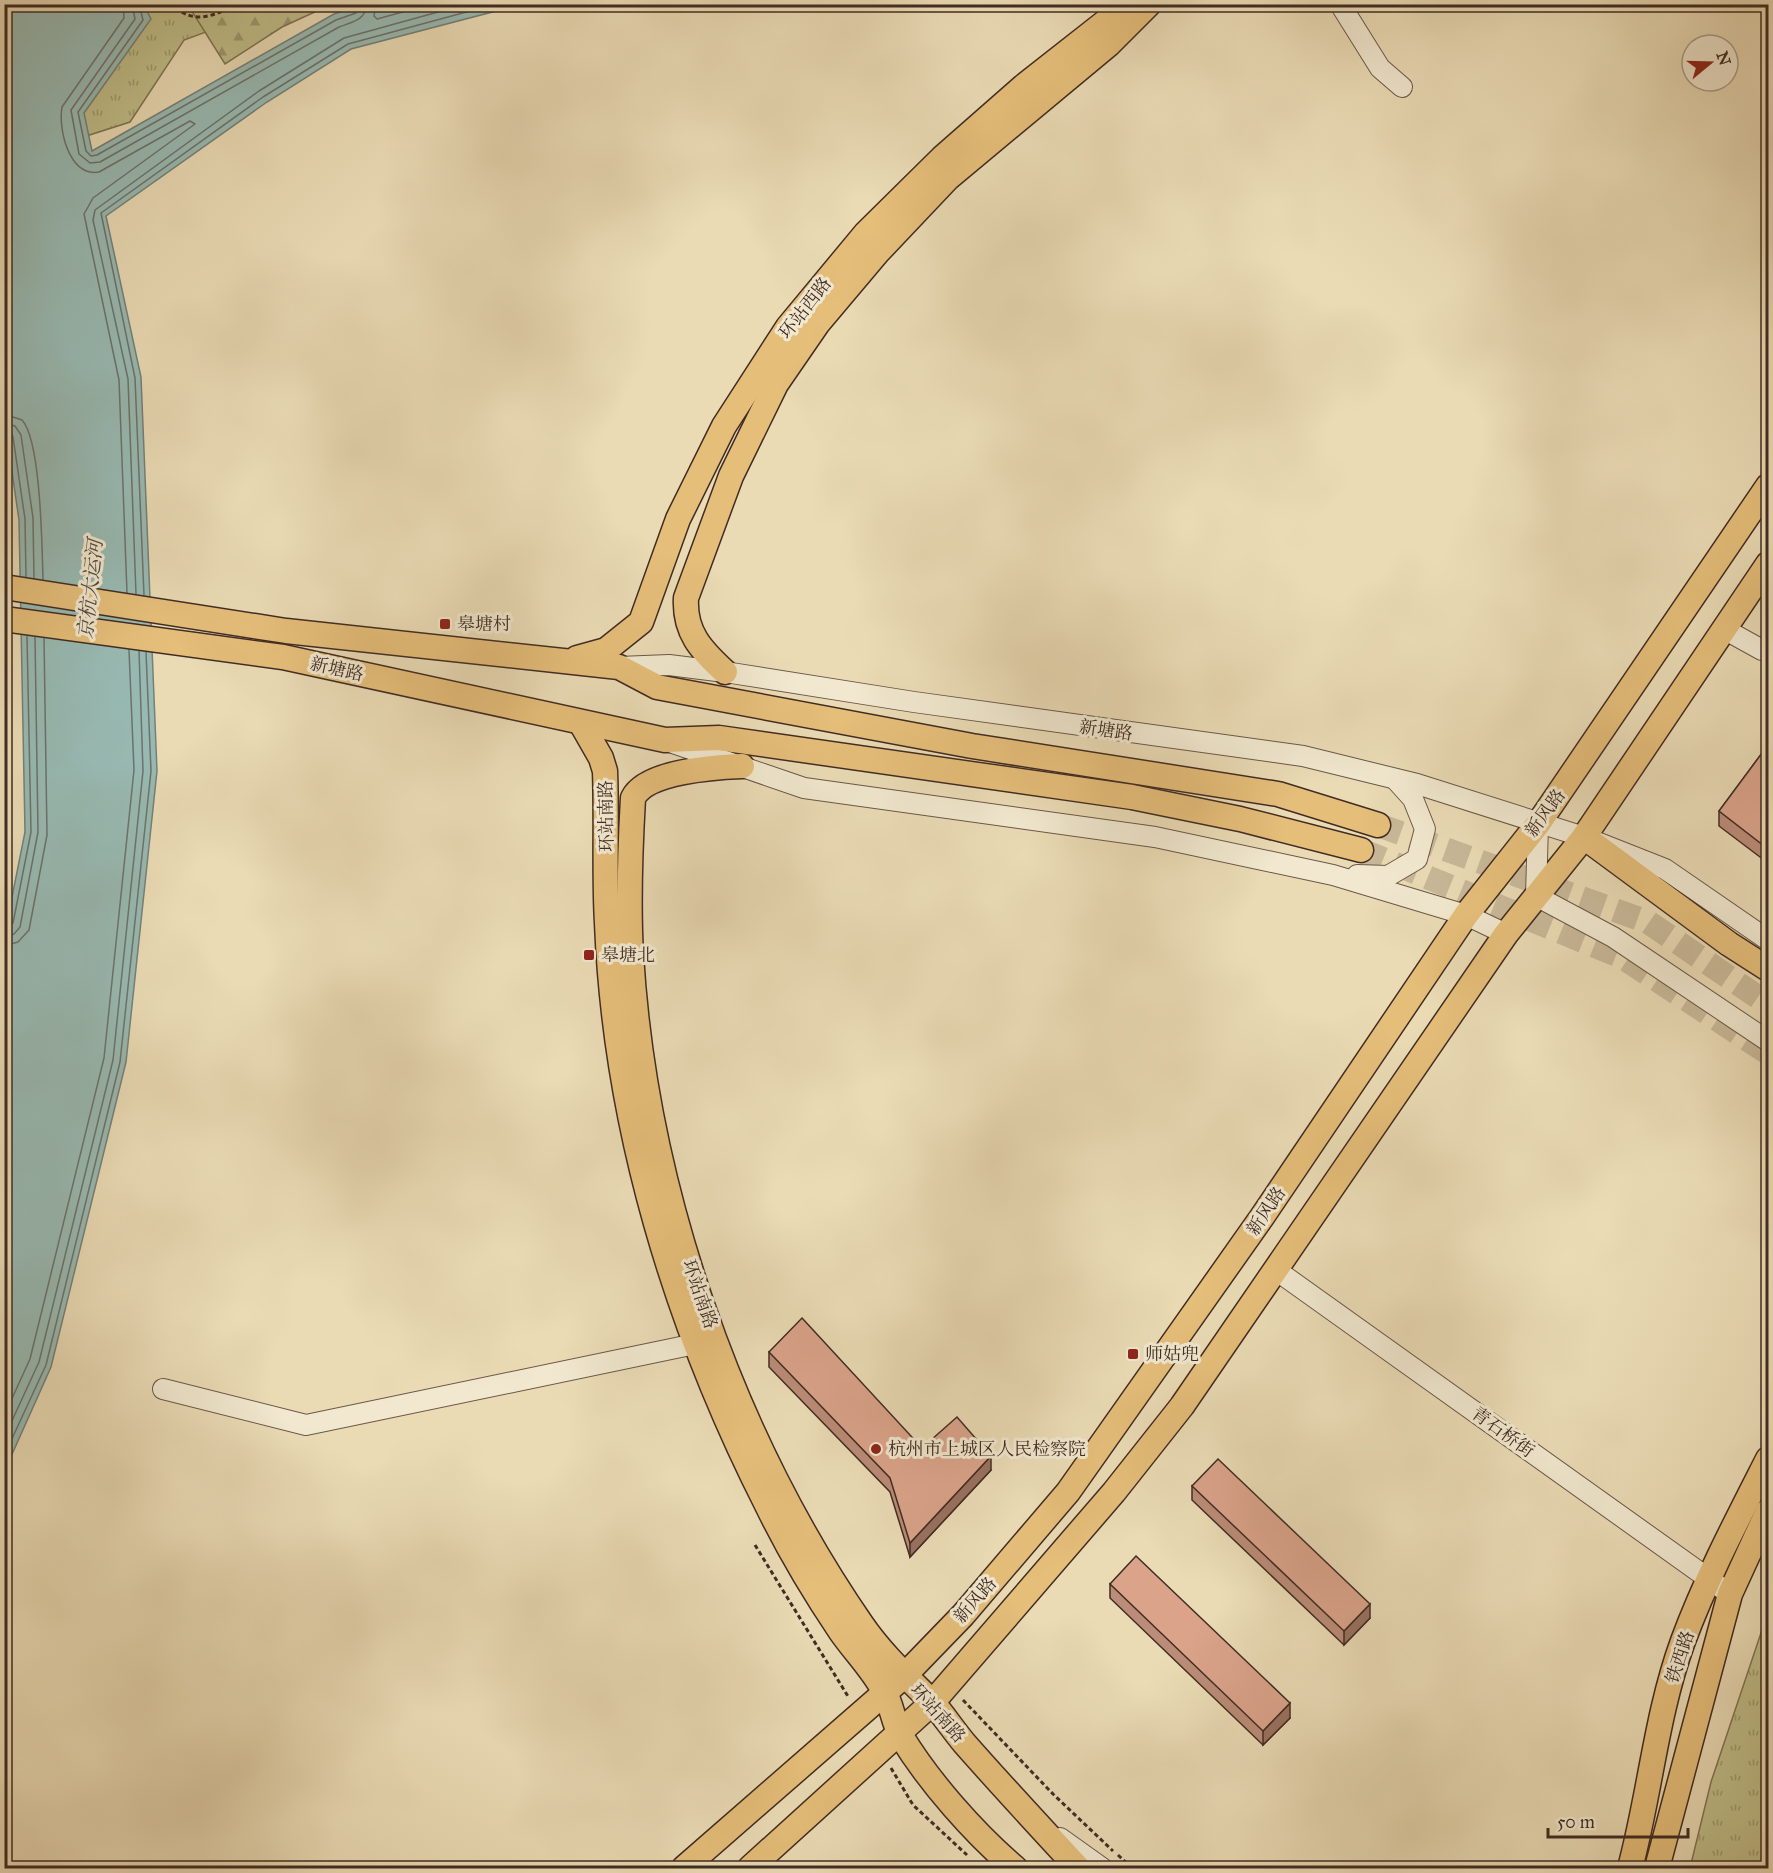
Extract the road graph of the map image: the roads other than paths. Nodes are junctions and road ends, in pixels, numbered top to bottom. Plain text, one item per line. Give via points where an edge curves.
1 (1124, 4) edge
2 (1149, 4) edge
3 (1340, 4) edge
4 (1402, 87) dead end
5 (1768, 486) edge
6 (1768, 564) edge
7 (4, 587) edge
8 (4, 619) edge
9 (1724, 628) junction
10 (1768, 650) edge
11 (567, 661) junction
12 (619, 668) junction
13 (725, 672) junction
14 (581, 723) junction
15 (665, 740) junction
16 (742, 766) junction
17 (1395, 779) junction
18 (1538, 824) junction
19 (1378, 825) tunnel mouth
20 (1584, 837) junction
21 (1361, 850) tunnel mouth
22 (1333, 875) junction
23 (1536, 896) junction
24 (1466, 915) junction
25 (1506, 934) junction
26 (1768, 940) edge
27 (1768, 969) edge
28 (1768, 1041) edge
29 (1276, 1270) junction
30 (695, 1344) junction
31 (163, 1389) dead end
32 (1768, 1459) edge
33 (1768, 1511) edge
34 (1720, 1587) junction
35 (904, 1676) junction
36 (885, 1692) junction
37 (940, 1694) junction
38 (899, 1734) junction
39 (1029, 1814) junction
40 (1011, 1865) edge
41 (684, 1869) edge
42 (750, 1869) edge
43 (1078, 1869) edge
44 (1102, 1869) edge
45 (1630, 1869) edge
46 (1657, 1869) edge

1 - 11 main road, 环站西路 via 966,136 866,233 788,327 724,426 678,519 641,622 606,650
2 - 13 main road, 环站西路 via 1109,44 948,178 818,323 776,384 731,476 686,598 689,630 701,649
3 - 4 street via 1380,68
5 - 18 main road, 新风路
6 - 9 main road, 新风路
7 - 11 main road, 新塘路 via 286,631
8 - 14 main road, 新塘路 via 283,657
9 - 10 street
9 - 20 main road, 新风路
11 - 12 main road, 新塘路
12 - 13 street, 新塘路 via 669,665
12 - 19 main road, 新塘路 via 657,687 972,746 1278,794
13 - 17 street, 新塘路 via 1303,756
14 - 15 main road, 新塘路
14 - 30 main road, 环站南路 via 605,771 606,922 615,1023 629,1110 659,1234
15 - 16 street, 新塘路
15 - 21 main road, 新塘路 via 719,738 1132,797
16 - 22 street, 新塘路 via 804,788 1155,837
16 - 35 main road, 环站南路 via 679,773 647,786 633,798 631,954 659,1150 700,1298 765,1455 838,1587
17 - 18 street, 新塘路
17 - 22 street via 1413,799 1425,829 1417,859 1388,876
18 - 20 street, 新塘路
18 - 23 street
18 - 24 main road, 新风路
20 - 23 main road, 新风路
20 - 26 street, 新塘路 via 1665,869
20 - 27 main road
22 - 24 street, 新塘路
23 - 25 main road, 新风路
23 - 28 street via 1613,937
24 - 25 street, 新塘路
24 - 35 main road, 新风路 via 1262,1217 1068,1492
25 - 29 main road, 新风路
29 - 34 street, 青石桥街
29 - 37 main road, 新风路 via 1182,1406 1114,1492
30 - 31 street via 306,1425
30 - 36 main road, 环站南路 via 729,1428 783,1536 836,1623
32 - 34 main road, 铁西路
33 - 34 main road, 铁西路
34 - 45 main road, 铁西路 via 1683,1642 1652,1757
34 - 46 main road, 铁西路
35 - 36 main road, 新风路
35 - 37 main road, 环站南路
36 - 38 main road, 环站南路
36 - 41 main road, 新风路
37 - 38 main road, 新风路
37 - 39 main road, 环站南路 via 963,1742
38 - 40 main road, 环站南路 via 939,1788
38 - 42 main road, 新风路
39 - 43 main road, 环站南路
39 - 44 street, 环站南路

